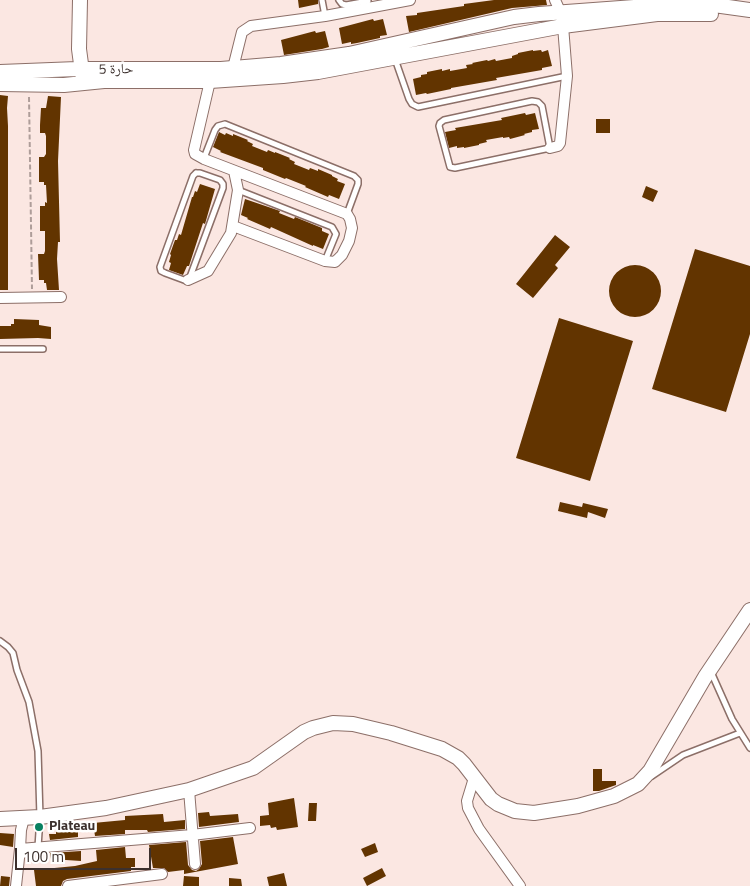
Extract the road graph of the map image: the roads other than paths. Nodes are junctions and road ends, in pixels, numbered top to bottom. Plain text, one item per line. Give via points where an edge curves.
1 (80, 0) edge
2 (322, 0) edge
3 (339, 0) edge
4 (410, 0) edge
5 (388, 2) edge
6 (368, 3) edge
7 (558, 6) edge
8 (675, 6) edge
9 (749, 14) edge
10 (325, 16) junction
11 (563, 26) junction
12 (395, 57) junction
13 (0, 72) edge
14 (231, 74) junction
15 (567, 76) junction
16 (76, 77) junction
17 (210, 81) junction
18 (0, 84) edge
19 (550, 148) junction
20 (204, 159) junction
21 (234, 171) junction
22 (238, 190) junction
23 (347, 214) junction
24 (233, 226) junction
25 (325, 261) junction
26 (188, 280) junction
27 (61, 297) dead end
28 (0, 298) edge
29 (0, 349) edge
30 (43, 349) dead end
31 (750, 610) edge
32 (0, 641) edge
33 (710, 670) junction
34 (740, 733) junction
35 (750, 748) edge
36 (474, 778) junction
37 (644, 778) junction
38 (189, 790) junction
39 (40, 817) junction
40 (24, 818) junction
41 (0, 819) edge
42 (250, 828) dead end
43 (192, 835) junction
44 (38, 848) junction
45 (20, 849) junction
46 (195, 864) dead end
47 (162, 874) dead end
48 (111, 883) edge
49 (16, 886) edge
50 (68, 886) edge
51 (520, 886) edge

1 - 16 street
2 - 10 lane
3 - 6 lane via 346,5
4 - 5 street
5 - 6 street
6 - 10 street
7 - 8 street
7 - 11 street
7 - 14 street via 349,54
8 - 9 street
8 - 11 street via 657,14
10 - 14 street via 247,28 241,37
11 - 12 street
11 - 15 street
12 - 14 street via 318,72
12 - 15 lane via 409,99 418,107
13 - 16 street, حارة 5
14 - 16 street, حارة 5
14 - 17 street, حارة 5
15 - 19 street via 560,143
16 - 17 street, حارة 5 via 104,81
16 - 18 street, حارة 5 via 29,84
17 - 20 street via 194,150
19 - 19 lane via 542,106 532,100 444,120 439,126 450,167
20 - 21 street
20 - 23 lane via 215,130 225,124 354,176 358,184
21 - 22 street
21 - 23 street
22 - 24 street
22 - 25 lane via 332,227 336,234
23 - 25 street via 352,228 350,241 335,262
24 - 25 street
24 - 26 street via 228,241 208,272
26 - 26 lane via 223,188 220,180 200,173 193,176 160,267 165,273
27 - 28 street
29 - 30 lane
31 - 33 street
32 - 39 lane via 12,653 29,702 38,751
33 - 34 lane
33 - 37 street
34 - 35 lane
34 - 37 lane via 683,755
36 - 37 street via 498,804 525,813 578,806 614,796
36 - 38 street via 458,758 442,749 353,724 332,723 304,732 241,774
36 - 51 street via 468,808
38 - 39 street via 106,808
38 - 43 street
39 - 40 street
39 - 44 lane
40 - 41 street
40 - 45 street
42 - 43 street
43 - 44 street
43 - 46 street
44 - 45 street
45 - 49 street
47 - 48 street
48 - 50 street

